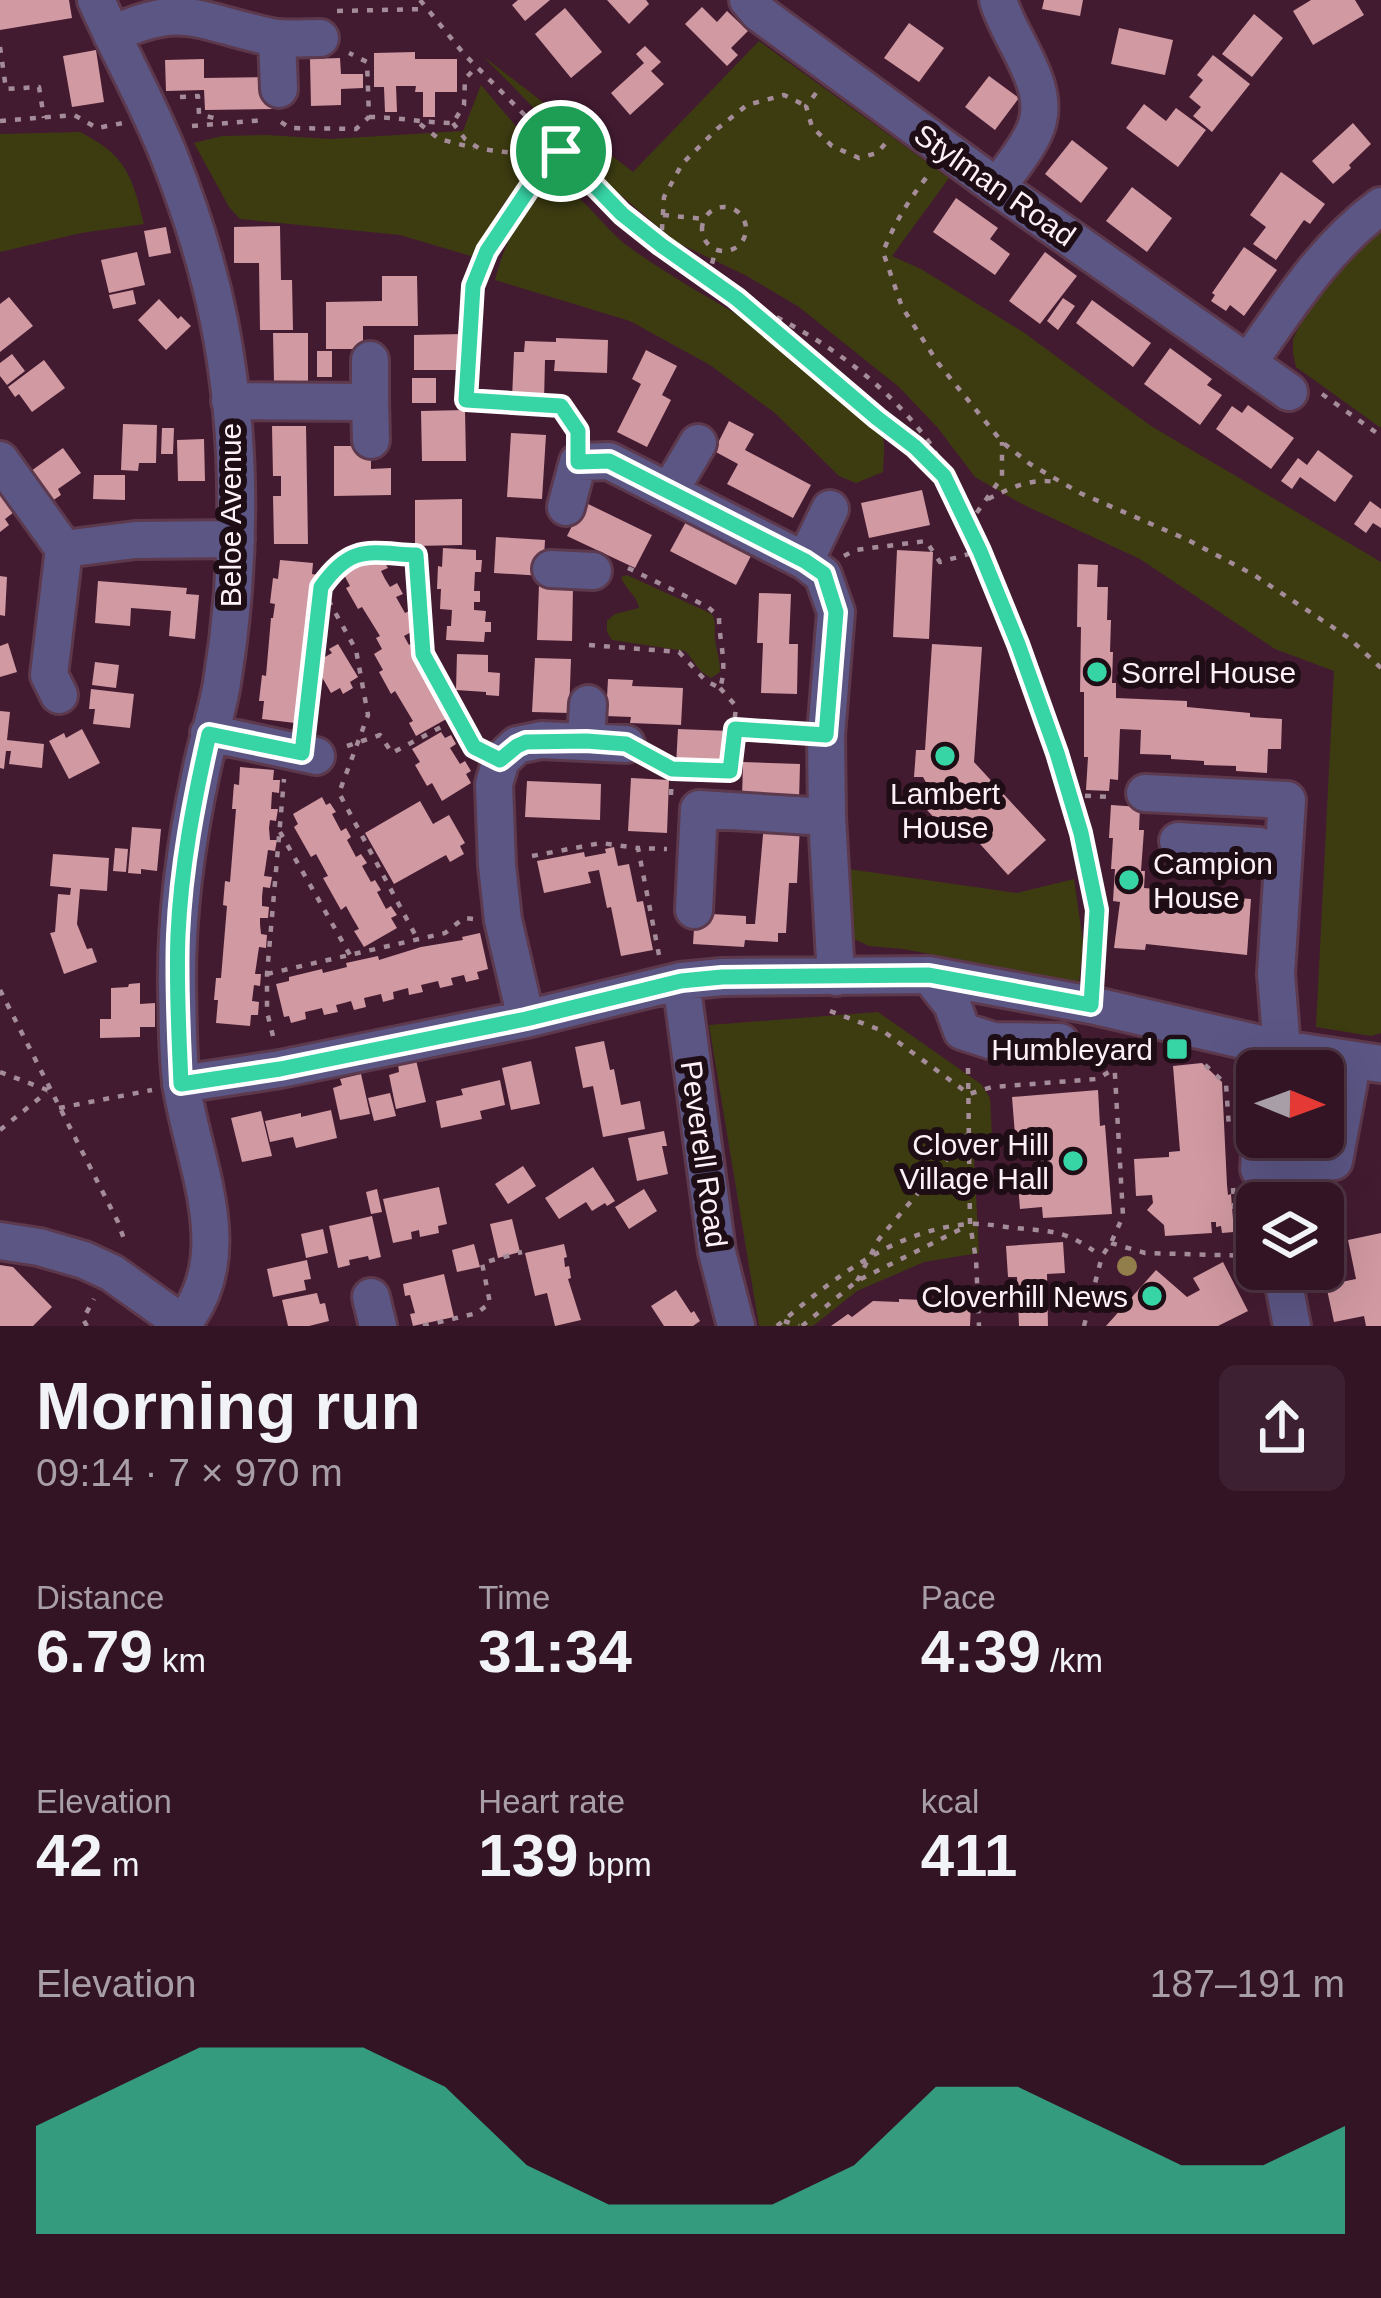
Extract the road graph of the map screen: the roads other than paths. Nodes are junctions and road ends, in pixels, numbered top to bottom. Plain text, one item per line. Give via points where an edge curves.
1 (96, 0) edge
2 (998, 0) edge
3 (760, 4) edge
4 (322, 24) road end
5 (112, 35) junction
6 (277, 38) junction
7 (279, 89) dead end
8 (997, 187) junction
9 (1381, 206) edge
10 (370, 360) dead end
11 (1248, 363) junction
12 (1289, 392) road end
13 (230, 401) junction
14 (370, 402) junction
15 (370, 440) dead end
16 (698, 442) dead end
17 (0, 460) edge
18 (574, 471) road end
19 (669, 492) junction
20 (830, 509) dead end
21 (236, 539) junction
22 (64, 550) junction
23 (609, 568) road end
24 (814, 568) junction
25 (551, 569) dead end
26 (45, 683) dead end
27 (209, 734) junction
28 (626, 744) road end
29 (302, 753) road end
30 (1145, 793) dead end
31 (827, 817) junction
32 (1178, 841) dead end
33 (1276, 856) junction
34 (694, 910) dead end
35 (929, 975) junction
36 (681, 981) junction
37 (829, 992) junction
38 (526, 1019) junction
39 (1060, 1042) dead end
40 (1253, 1050) edge
41 (1280, 1050) edge
42 (1364, 1062) edge
43 (181, 1084) junction
44 (1344, 1108) edge
45 (1254, 1158) edge
46 (1335, 1158) edge
47 (0, 1241) edge
48 (1285, 1290) edge
49 (184, 1324) edge
50 (736, 1326) edge
51 (1292, 1326) edge

1 - 5 street, Beloe Avenue
2 - 8 street via 1033,76 1040,117
3 - 8 street, Stylman Road via 835,70
4 - 6 street
5 - 6 street via 184,15
5 - 13 street, Beloe Avenue via 195,230 220,322
6 - 7 street
8 - 11 street, Stylman Road
9 - 11 street via 1305,281
10 - 14 street
11 - 12 street, Stylman Road
13 - 14 street
13 - 21 street, Beloe Avenue
14 - 15 street
16 - 19 street
17 - 22 street
18 - 19 street via 609,461
19 - 24 street
20 - 24 street
21 - 22 street
21 - 27 street, Beloe Avenue
22 - 26 street
23 - 25 street
24 - 31 street via 836,612
27 - 29 street
27 - 43 street, Beloe Avenue via 178,932
28 - 38 street via 587,723 526,742 500,760 497,865
30 - 33 street via 1303,801
31 - 34 street via 699,809
31 - 37 street
32 - 33 street
33 - 41 street
35 - 37 street
35 - 39 street via 962,1031 993,1041
35 - 40 street via 1091,1005
36 - 37 street via 722,977
36 - 38 street
36 - 50 street, Peverell Road via 717,1252
38 - 43 street
42 - 44 street via 1349,1081
43 - 49 street, Beloe Avenue via 212,1224 210,1265
45 - 46 street via 1259,1169
47 - 49 street via 84,1260
48 - 51 street

